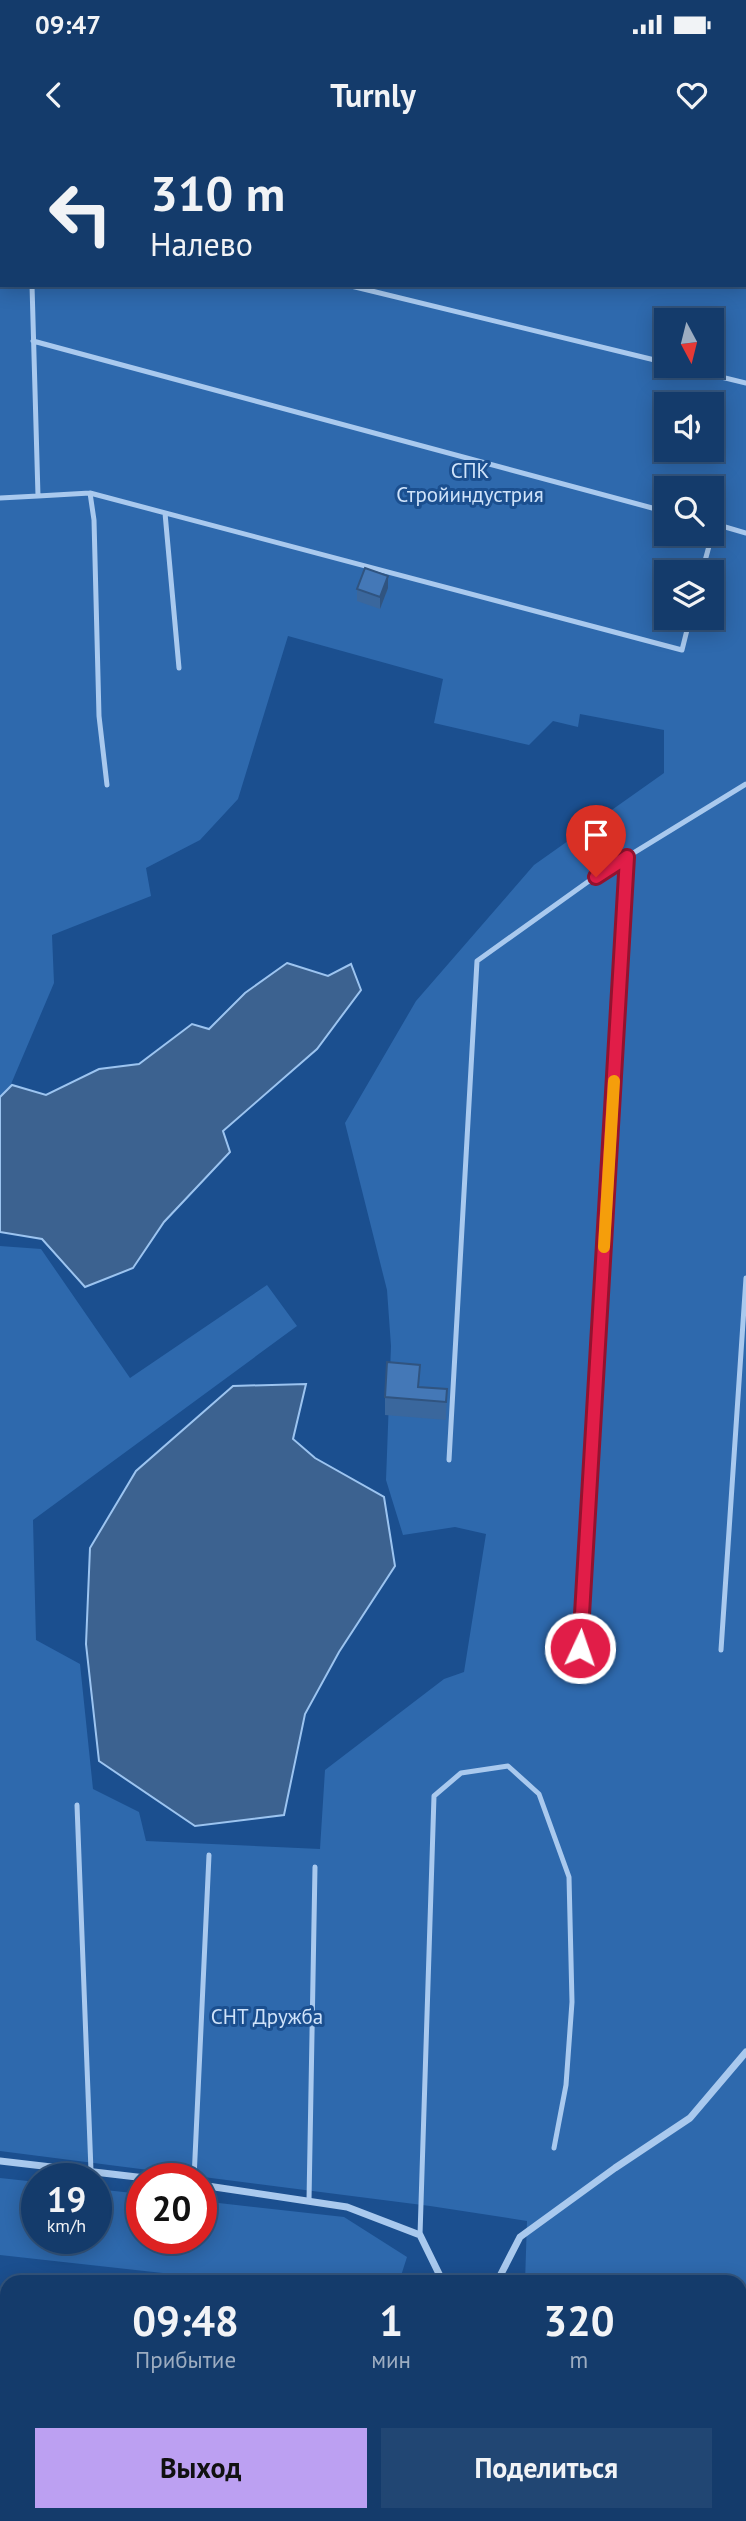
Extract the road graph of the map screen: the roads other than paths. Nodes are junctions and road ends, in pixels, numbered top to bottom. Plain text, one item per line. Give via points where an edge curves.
1 (32, 287) edge
2 (355, 287) edge
3 (33, 341) junction
4 (654, 360) edge
5 (724, 378) edge
6 (746, 383) edge
7 (90, 493) junction
8 (38, 496) junction
9 (0, 498) edge
10 (654, 508) edge
11 (165, 513) junction
12 (724, 527) edge
13 (746, 533) edge
14 (687, 630) edge
15 (178, 668) dead end
16 (746, 784) edge
17 (107, 785) dead end
18 (627, 857) junction
19 (746, 1278) edge
20 (449, 1460) dead end
21 (580, 1648) dead end
22 (721, 1650) dead end
23 (77, 1805) dead end
24 (209, 1855) dead end
25 (315, 1867) dead end
26 (746, 2052) edge
27 (554, 2148) dead end
28 (0, 2161) edge
29 (21, 2163) edge
30 (91, 2163) edge
31 (195, 2163) edge
32 (217, 2187) edge
33 (309, 2201) junction
34 (420, 2235) junction
35 (440, 2275) edge
36 (501, 2275) edge

1 - 3 lane
2 - 4 lane
3 - 8 lane
3 - 10 lane
5 - 6 lane
7 - 8 lane
7 - 11 lane
7 - 17 lane via 99,716
8 - 9 lane
11 - 14 lane via 682,650
11 - 15 lane
12 - 13 lane
16 - 18 lane
18 - 20 lane via 477,961
18 - 21 lane
19 - 22 lane
23 - 30 lane
24 - 31 lane
25 - 33 lane
26 - 36 street via 690,2118 520,2237
27 - 34 lane via 566,2085 572,2002 569,1877 538,1794 508,1766 461,1773 434,1796
28 - 29 street
32 - 33 street
33 - 34 street via 347,2207
34 - 35 street

